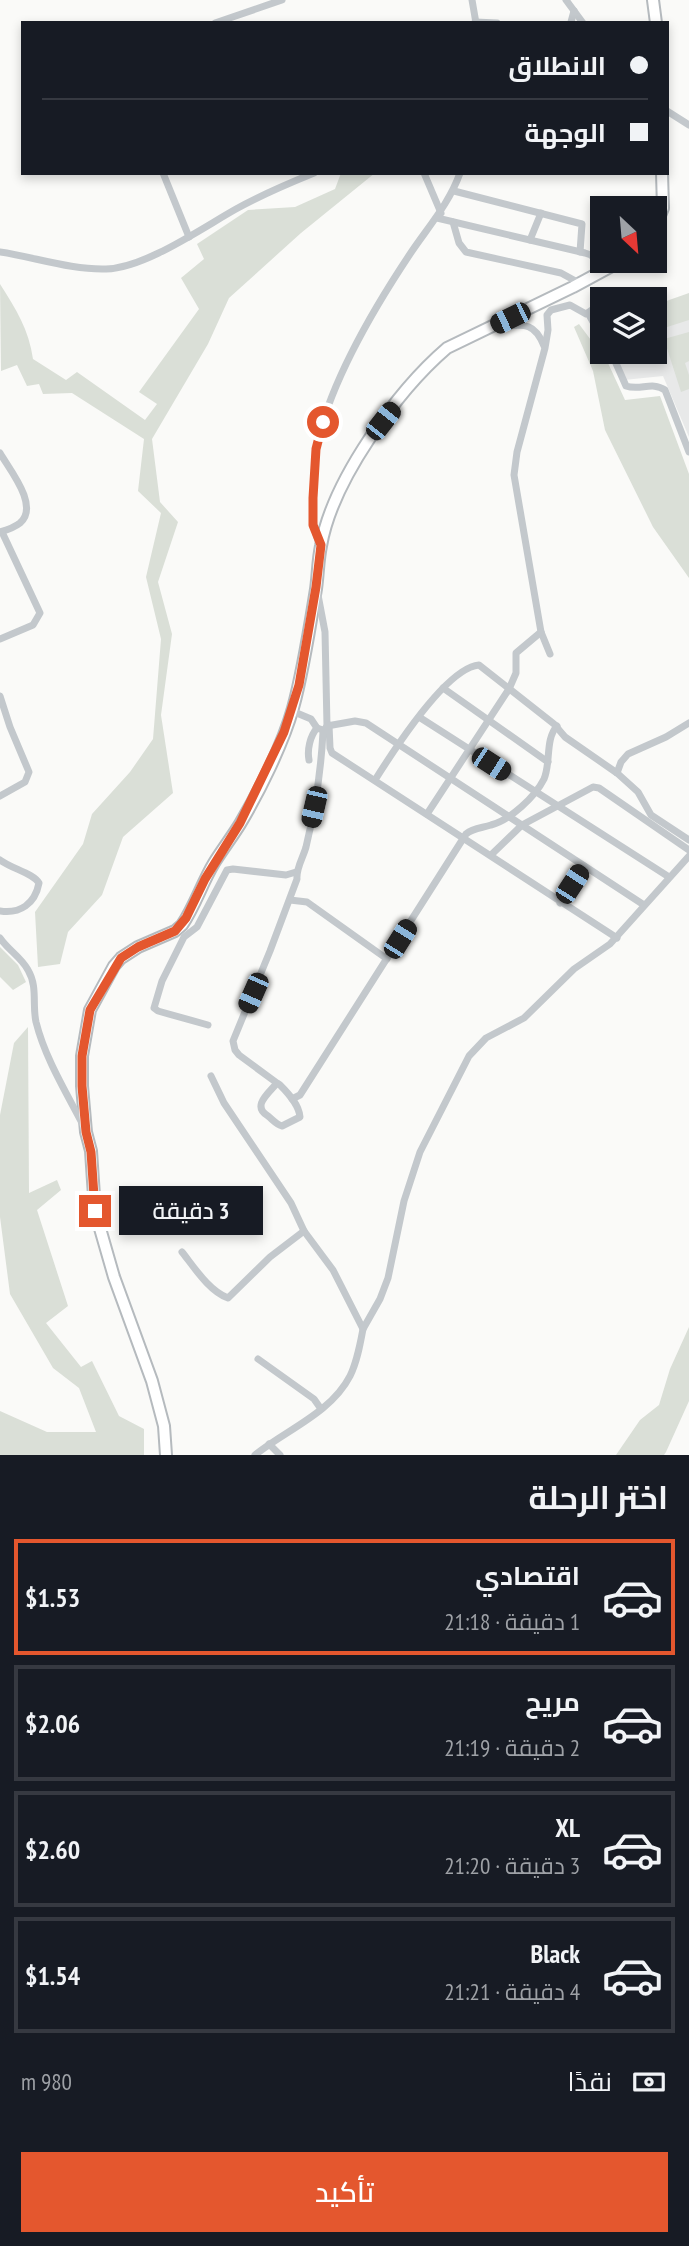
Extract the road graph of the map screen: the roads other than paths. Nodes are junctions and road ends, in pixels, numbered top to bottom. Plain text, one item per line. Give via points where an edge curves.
1 (282, 0) edge
2 (472, 0) edge
3 (566, 0) edge
4 (653, 0) edge
5 (578, 18) edge
6 (221, 21) edge
7 (476, 21) edge
8 (656, 21) edge
9 (669, 112) edge
10 (689, 125) edge
11 (164, 175) edge
12 (310, 175) edge
13 (425, 175) edge
14 (459, 175) edge
15 (662, 175) edge
16 (454, 191) junction
17 (663, 196) edge
18 (541, 213) junction
19 (439, 216) junction
20 (453, 222) junction
21 (189, 237) junction
22 (530, 240) junction
23 (580, 251) junction
24 (0, 252) edge
25 (590, 255) edge
26 (601, 273) edge
27 (580, 284) junction
28 (590, 311) edge
29 (489, 327) junction
30 (545, 348) junction
31 (615, 364) edge
32 (689, 452) edge
33 (0, 453) edge
34 (1, 532) edge
35 (321, 545) junction
36 (316, 587) junction
37 (541, 632) junction
38 (0, 639) edge
39 (550, 654) dead end
40 (443, 688) junction
41 (509, 689) junction
42 (0, 696) edge
43 (292, 711) junction
44 (419, 717) junction
45 (488, 720) junction
46 (689, 723) edge
47 (557, 726) junction
48 (324, 727) junction
49 (398, 744) junction
50 (469, 750) junction
51 (309, 760) dead end
52 (548, 762) junction
53 (617, 772) junction
54 (450, 778) junction
55 (374, 780) junction
56 (534, 792) junction
57 (0, 796) edge
58 (556, 806) junction
59 (427, 814) junction
60 (510, 818) junction
61 (522, 825) junction
62 (463, 837) junction
63 (689, 840) edge
64 (689, 850) edge
65 (491, 855) junction
66 (689, 856) edge
67 (0, 860) edge
68 (584, 866) junction
69 (296, 872) junction
70 (669, 877) junction
71 (290, 900) junction
72 (560, 903) junction
73 (644, 905) junction
74 (0, 911) edge
75 (186, 928) junction
76 (0, 938) edge
77 (617, 938) junction
78 (387, 960) junction
79 (208, 1025) dead end
80 (211, 1076) dead end
81 (277, 1083) junction
82 (292, 1099) junction
83 (86, 1132) junction
84 (304, 1231) junction
85 (183, 1252) dead end
86 (363, 1329) junction
87 (258, 1359) dead end
88 (321, 1409) junction
89 (269, 1444) junction
90 (166, 1455) edge
91 (255, 1455) edge
92 (280, 1455) edge

1 - 6 street
2 - 7 street
3 - 5 street
4 - 8 main road
9 - 10 street
11 - 21 street
12 - 21 street via 237,208
13 - 19 street
14 - 16 street
15 - 17 main road
16 - 18 street
16 - 19 street
18 - 22 street
18 - 23 street via 582,224
19 - 20 street
19 - 35 street via 402,266 347,365 326,415 316,449 313,498 313,525
20 - 22 street
20 - 27 street via 466,252 561,273
21 - 24 street via 128,265 106,269
22 - 23 street
23 - 25 street
26 - 27 main road
27 - 29 main road
28 - 30 street via 570,305 549,311
29 - 30 street via 529,326 538,332
29 - 35 main road via 432,361 371,437 352,466
30 - 37 street via 516,452 514,475
31 - 32 street via 626,386 655,385 665,390
33 - 34 street via 21,486 27,512 23,521
34 - 38 street via 40,613 33,625
35 - 36 main road
36 - 43 main road
36 - 48 street via 325,632
37 - 39 street
37 - 41 street via 516,653 516,673
40 - 41 street via 476,665
40 - 44 street
40 - 45 street
41 - 45 street
41 - 47 street
42 - 57 street via 29,772 25,782
43 - 48 street
43 - 75 main road via 276,753 218,855
44 - 49 street
44 - 50 street
45 - 50 street
45 - 52 street
46 - 53 street via 628,754
47 - 52 street
47 - 53 street via 565,737
48 - 49 street via 361,721
48 - 51 street via 314,731
48 - 55 street via 331,751
48 - 69 street via 317,791
49 - 54 street
49 - 55 street
50 - 54 street
50 - 56 street
52 - 56 street
53 - 63 street via 638,792 651,815
54 - 59 street
54 - 60 street
55 - 59 street
56 - 58 street
56 - 60 street
58 - 61 street
58 - 64 street via 589,787 597,788
58 - 70 street
59 - 62 street
60 - 61 street
60 - 62 street
61 - 65 street
61 - 68 street
62 - 65 street
62 - 78 street
65 - 72 street
66 - 70 street
67 - 74 street via 39,883 26,906 14,913
68 - 72 street
68 - 73 street
69 - 71 street
69 - 75 street via 227,870 197,927
70 - 73 street
71 - 78 street via 307,902
71 - 81 street via 233,1041 237,1053
72 - 77 street
73 - 77 street
75 - 79 street via 154,1008
75 - 83 main road via 121,958 90,1010 82,1056
76 - 83 street via 29,971 35,986 35,1020
77 - 86 street via 574,969 523,1018 486,1038 469,1056 420,1152 388,1278
78 - 82 street via 300,1095
80 - 84 street via 224,1103 292,1203
81 - 82 street
81 - 82 street via 262,1100 263,1114 281,1126 299,1118
83 - 90 main road via 95,1211 152,1381
84 - 85 street via 280,1247 228,1298 207,1282
84 - 86 street via 333,1270
86 - 88 street via 348,1379
87 - 88 street
88 - 89 street
89 - 91 street
89 - 92 street

